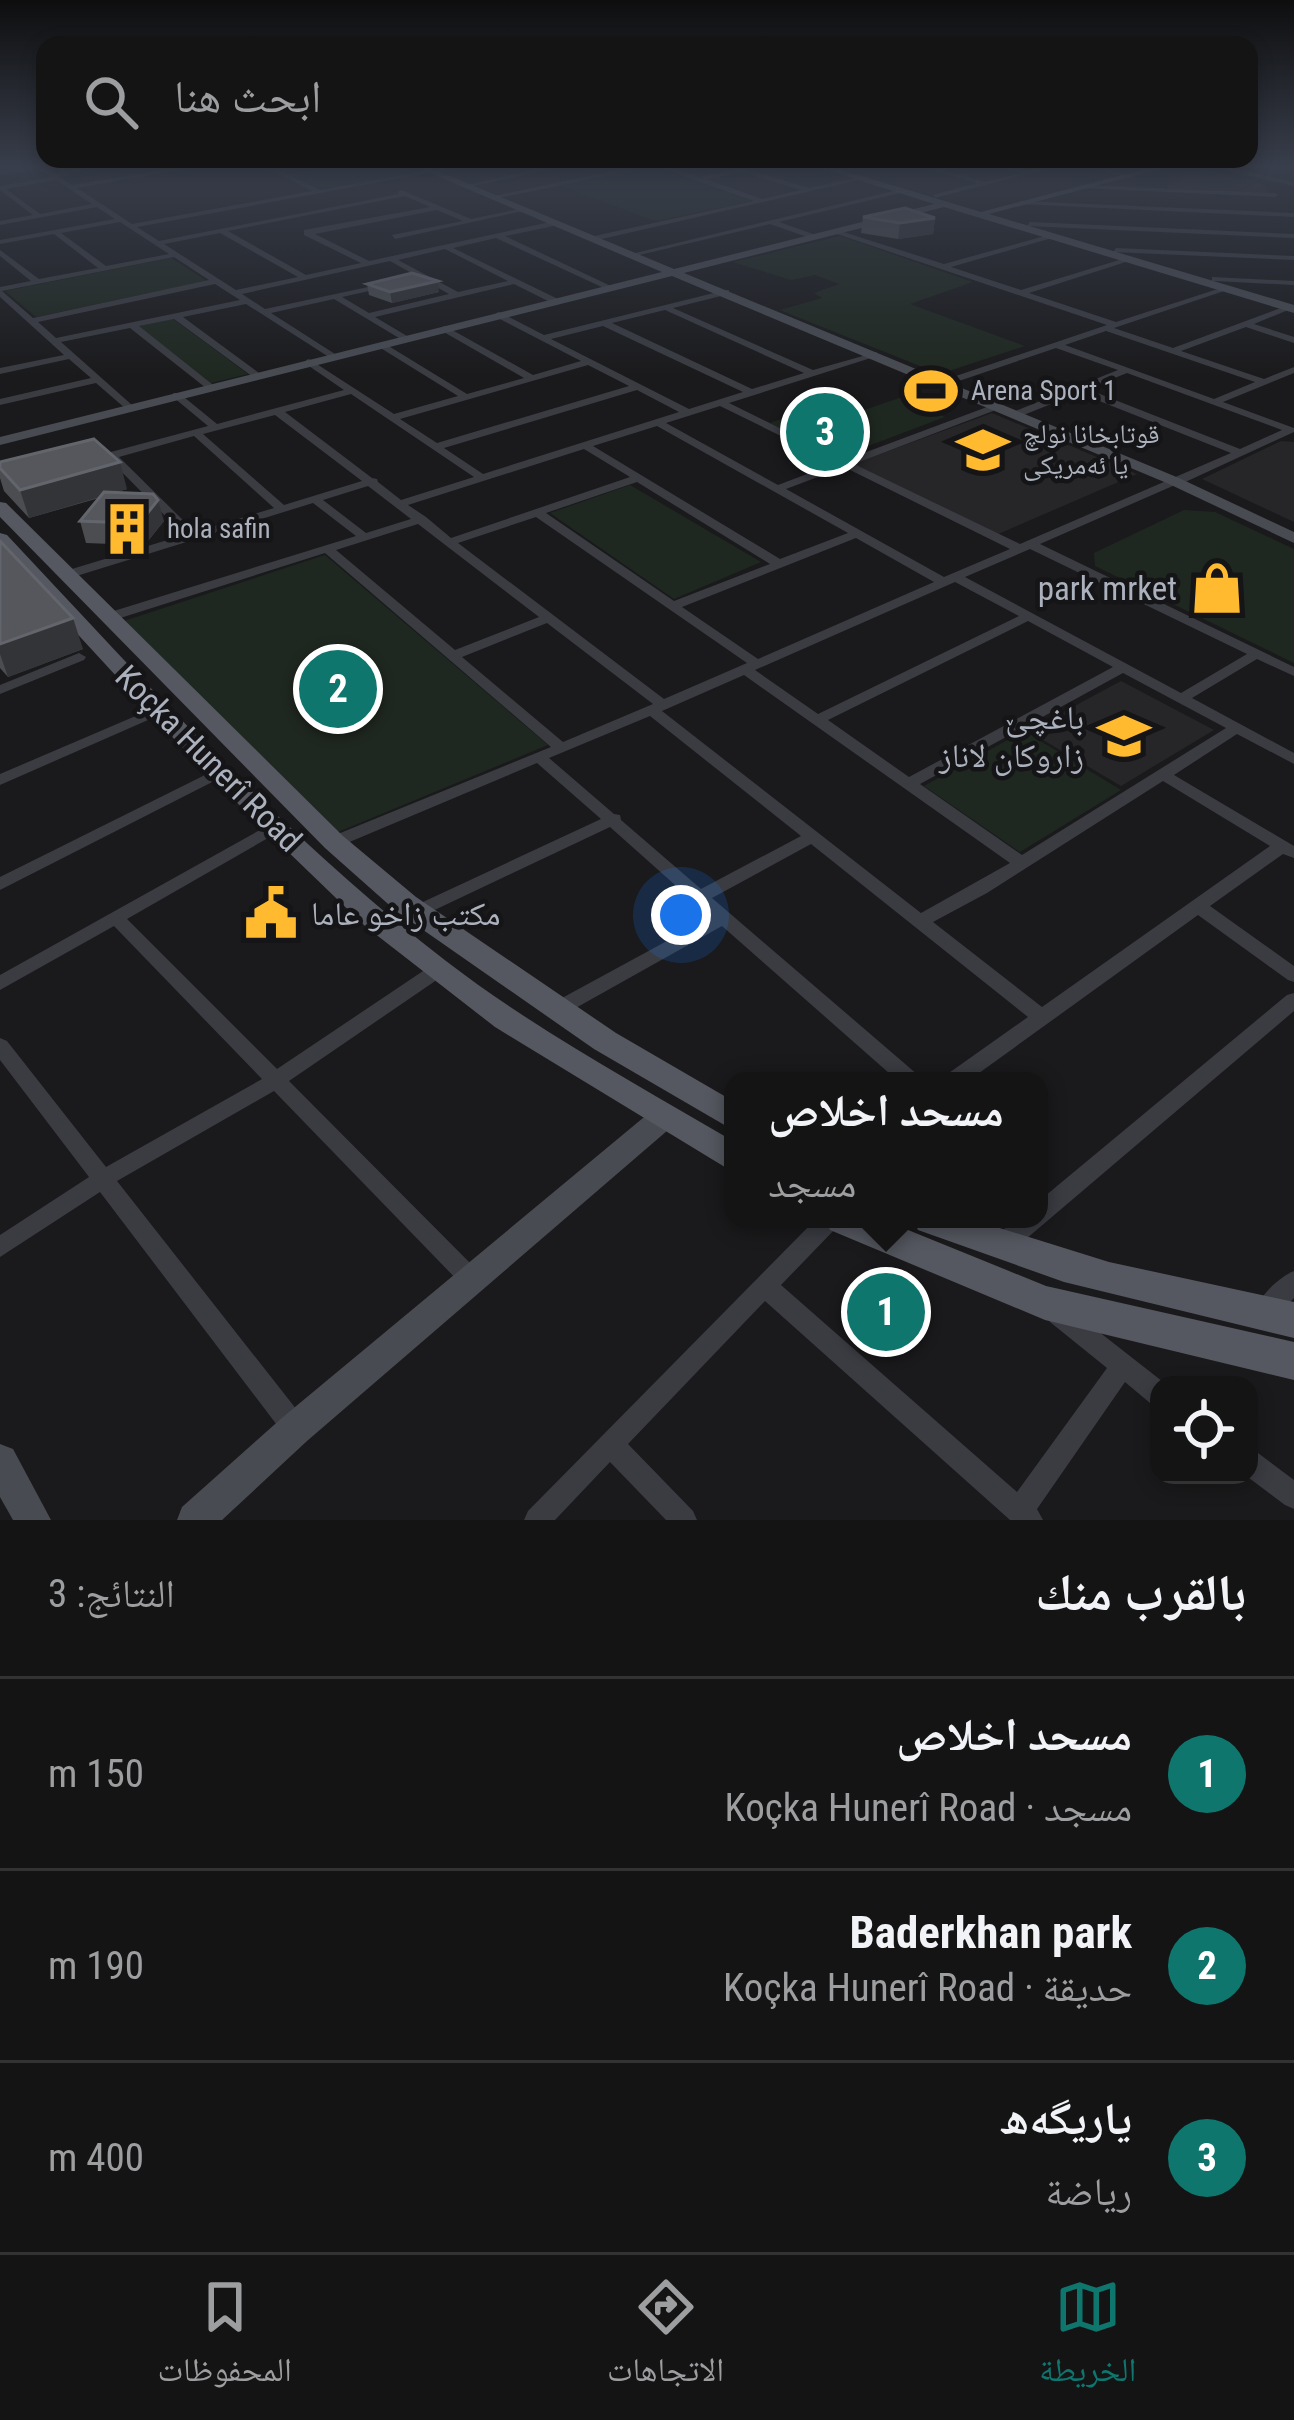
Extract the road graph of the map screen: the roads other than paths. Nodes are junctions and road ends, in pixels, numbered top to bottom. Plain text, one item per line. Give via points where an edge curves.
1 (40, 235) edge
2 (60, 235) edge
3 (145, 235) edge
4 (201, 235) edge
5 (229, 235) edge
6 (311, 235) edge
7 (391, 235) edge
8 (405, 235) edge
9 (503, 235) edge
10 (585, 235) edge
11 (607, 235) edge
12 (716, 235) edge
13 (807, 235) edge
14 (821, 235) edge
15 (849, 235) edge
16 (1046, 235) edge
17 (1063, 235) edge
18 (498, 236) junction
19 (1049, 236) junction
20 (395, 237) junction
21 (813, 237) junction
22 (593, 238) junction
23 (0, 242) edge
24 (158, 243) junction
25 (446, 247) junction
26 (0, 252) edge
27 (425, 252) junction
28 (1121, 254) junction
29 (175, 255) junction
30 (631, 255) junction
31 (1294, 258) edge
32 (391, 259) junction
33 (368, 264) junction
34 (943, 266) junction
35 (104, 268) junction
36 (672, 273) junction
37 (422, 276) junction
38 (306, 278) junction
39 (36, 281) junction
40 (216, 281) junction
41 (512, 282) junction
42 (1219, 283) junction
43 (1294, 283) edge
44 (609, 287) junction
45 (726, 292) junction
46 (236, 293) junction
47 (1020, 293) junction
48 (2, 295) edge
49 (457, 295) junction
50 (335, 296) junction
51 (247, 301) junction
52 (555, 302) junction
53 (1292, 306) edge
54 (664, 308) junction
55 (264, 312) junction
56 (500, 315) junction
57 (176, 316) junction
58 (366, 316) junction
59 (30, 321) junction
60 (604, 323) junction
61 (132, 326) junction
62 (1112, 326) junction
63 (1248, 326) junction
64 (445, 329) junction
65 (404, 338) junction
66 (543, 338) junction
67 (1294, 340) edge
68 (55, 341) junction
69 (382, 344) junction
70 (1058, 345) junction
71 (1173, 351) junction
72 (874, 354) junction
73 (70, 356) junction
74 (332, 356) junction
75 (309, 362) junction
76 (589, 362) junction
77 (1127, 370) junction
78 (1294, 370) edge
79 (0, 371) edge
80 (813, 374) junction
81 (256, 375) junction
82 (531, 378) junction
83 (98, 380) junction
84 (1264, 382) junction
85 (944, 383) junction
86 (209, 386) junction
87 (637, 387) junction
88 (1081, 390) junction
89 (352, 391) junction
90 (752, 393) junction
91 (176, 395) junction
92 (464, 396) junction
93 (0, 402) edge
94 (1214, 402) junction
95 (721, 403) junction
96 (998, 406) junction
97 (129, 407) junction
98 (277, 411) junction
99 (688, 413) junction
100 (1017, 414) junction
101 (392, 418) junction
102 (659, 423) junction
103 (215, 427) junction
104 (195, 432) junction
105 (1289, 433) edge
106 (0, 440) edge
107 (586, 446) junction
108 (435, 447) junction
109 (1240, 453) junction
110 (111, 455) junction
111 (88, 461) edge
112 (845, 464) junction
113 (482, 478) junction
114 (638, 478) junction
115 (373, 481) junction
116 (1175, 481) junction
117 (776, 489) junction
118 (315, 499) junction
119 (403, 503) junction
120 (0, 507) edge
121 (282, 509) junction
122 (538, 513) junction
123 (422, 519) junction
124 (858, 532) junction
125 (192, 536) junction
126 (366, 538) junction
127 (1294, 538) edge
128 (453, 542) junction
129 (2, 544) edge
130 (1025, 546) junction
131 (329, 550) junction
132 (779, 564) junction
133 (67, 574) junction
134 (950, 579) junction
135 (673, 606) junction
136 (1029, 616) junction
137 (109, 617) junction
138 (550, 617) junction
139 (1257, 654) junction
140 (452, 656) junction
141 (79, 657) dead end
142 (751, 667) junction
143 (1123, 667) junction
144 (1294, 672) edge
145 (2, 688) edge
146 (1182, 698) junction
147 (658, 708) junction
148 (159, 710) junction
149 (817, 720) junction
150 (1237, 728) junction
151 (560, 747) junction
152 (538, 756) junction
153 (1294, 759) edge
154 (221, 772) junction
155 (1163, 775) junction
156 (0, 780) edge
157 (908, 784) junction
158 (614, 819) junction
159 (276, 826) junction
160 (812, 837) junction
161 (334, 842) junction
162 (1288, 850) edge
163 (1022, 863) junction
164 (376, 878) junction
165 (0, 884) edge
166 (348, 896) junction
167 (701, 896) junction
168 (1197, 906) junction
169 (416, 912) junction
170 (725, 917) junction
171 (118, 920) junction
172 (919, 922) junction
173 (438, 970) junction
174 (1294, 975) edge
175 (0, 983) edge
176 (1294, 1000) edge
177 (558, 1009) junction
178 (1040, 1016) junction
179 (0, 1046) edge
180 (900, 1072) edge
181 (965, 1072) edge
182 (273, 1082) junction
183 (724, 1111) edge
184 (664, 1116) junction
185 (724, 1153) edge
186 (101, 1180) junction
187 (1048, 1207) edge
188 (822, 1228) edge
189 (864, 1228) edge
190 (951, 1228) edge
191 (1023, 1228) edge
192 (0, 1247) edge
193 (999, 1248) junction
194 (472, 1280) junction
195 (1294, 1282) edge
196 (766, 1287) junction
197 (1045, 1303) junction
198 (1278, 1317) edge
199 (1294, 1361) edge
200 (1122, 1367) junction
201 (1150, 1387) edge
202 (295, 1429) junction
203 (611, 1445) junction
204 (0, 1462) edge
205 (1258, 1469) edge
206 (1294, 1496) edge
207 (1025, 1515) edge
208 (33, 1520) edge
209 (195, 1520) edge
210 (537, 1520) edge
211 (684, 1520) edge

1 - 23 street
2 - 35 street
3 - 24 street
4 - 24 street
5 - 38 street
6 - 33 street
7 - 20 street
8 - 20 street
9 - 18 street
10 - 22 street
11 - 22 street
12 - 30 street
13 - 21 street
14 - 21 street
15 - 34 street
16 - 19 street
17 - 28 street
18 - 25 street
18 - 44 street
19 - 28 street
19 - 34 street
20 - 27 street
21 - 36 street
22 - 30 street
24 - 29 street
25 - 27 street
25 - 41 street
26 - 39 street
27 - 32 street
28 - 31 street
28 - 42 street
28 - 47 street
29 - 35 street
29 - 40 street
30 - 36 street
32 - 33 street
32 - 37 street
33 - 38 street
34 - 47 street
35 - 39 street
36 - 44 street
36 - 45 street
37 - 49 street
37 - 50 street
38 - 46 street
39 - 48 street
40 - 46 street
40 - 59 street
41 - 49 street
41 - 52 street
42 - 43 street
42 - 53 street
42 - 62 street
44 - 52 street
45 - 54 street
45 - 72 street
46 - 51 street
47 - 62 street
48 - 59 street
49 - 58 street
50 - 55 street
50 - 58 street
51 - 55 street
51 - 57 street
52 - 56 street
53 - 63 street
54 - 60 street
54 - 80 street
55 - 74 street
56 - 64 street
56 - 66 street
57 - 61 street
57 - 81 street
58 - 65 street
59 - 68 street
60 - 66 street
60 - 90 street
61 - 68 street
61 - 86 street
62 - 70 street
62 - 71 street
63 - 67 street
63 - 71 street
64 - 65 street
64 - 82 street
65 - 69 street
66 - 76 street
68 - 73 street
69 - 74 street
69 - 92 street
70 - 77 street
70 - 85 street
71 - 84 street
72 - 80 street
72 - 85 street
73 - 79 street
73 - 83 street
74 - 75 street
75 - 81 street
75 - 89 street
76 - 82 street
76 - 87 street
77 - 88 street
77 - 94 street
78 - 84 street
80 - 90 street
81 - 86 street
82 - 92 street
83 - 93 street
83 - 97 street
84 - 94 street
85 - 96 street
86 - 91 street
87 - 99 street
87 - 108 street
88 - 100 street
88 - 109 street
89 - 98 street
89 - 101 street
90 - 95 street
91 - 97 street
91 - 103 street
92 - 101 street
94 - 105 street
95 - 99 street
95 - 112 street
96 - 100 street
96 - 112 street
97 - 106 street
98 - 103 street
98 - 115 street
99 - 102 street
100 - 116 street
101 - 108 street
102 - 107 street
102 - 117 street
103 - 104 street
104 - 110 street
104 - 121 street
105 - 109 street
107 - 113 street
107 - 114 street
108 - 113 street
109 - 116 street
110 - 111 street
110 - 125 street
112 - 117 street
112 - 130 street
113 - 119 street
114 - 122 street
114 - 132 street
115 - 118 street
115 - 119 street
116 - 127 street
116 - 130 street
117 - 124 street
118 - 121 street
118 - 126 street
119 - 123 street
120 - 133 main road
121 - 125 street
122 - 128 street
122 - 135 street
123 - 126 street
123 - 128 street
124 - 132 street
124 - 134 street
125 - 133 street
126 - 131 street
128 - 138 street
129 - 148 main road, Koçka Hunerî Road
130 - 134 street
130 - 139 street
131 - 137 street
131 - 140 street
132 - 135 street
133 - 137 main road
134 - 136 street
134 - 142 street
135 - 142 street
136 - 143 street
136 - 149 street
137 - 161 main road
138 - 140 street
138 - 147 street
139 - 144 street
139 - 146 street
140 - 151 street
141 - 145 street
142 - 147 street
142 - 149 street
143 - 146 street
143 - 157 street
146 - 150 street
147 - 151 street
147 - 160 street
148 - 154 main road, Koçka Hunerî Road
148 - 156 street
149 - 157 street
150 - 153 street
150 - 155 street
151 - 152 street
152 - 158 street
152 - 161 street
154 - 159 main road, Koçka Hunerî Road
154 - 165 street
155 - 162 street
155 - 163 street
157 - 163 street
158 - 167 street
158 - 169 street
159 - 166 main road, Koçka Hunerî Road
159 - 171 street
160 - 167 street
160 - 172 street
161 - 164 main road
162 - 168 street
163 - 172 street
164 - 166 main road
164 - 169 main road
166 - 173 main road, Koçka Hunerî Road
167 - 170 street
168 - 174 street
168 - 178 street
169 - 177 main road
170 - 177 street
170 - 180 street
171 - 175 street
171 - 182 street
172 - 178 street
173 - 182 street
173 - 184 main road, Koçka Hunerî Road
176 - 187 street
177 - 183 main road
178 - 181 street
179 - 186 street
182 - 186 street
182 - 194 street
184 - 185 main road, Koçka Hunerî Road
184 - 194 street
186 - 192 street
186 - 202 street
188 - 196 street
189 - 197 main road
190 - 193 main road
191 - 193 street
193 - 198 main road
194 - 202 street
195 - 198 street
196 - 203 street
196 - 207 street
197 - 199 main road
197 - 200 street
200 - 201 street
200 - 207 street
202 - 209 street
203 - 210 street
203 - 211 street
204 - 208 street
205 - 206 street

